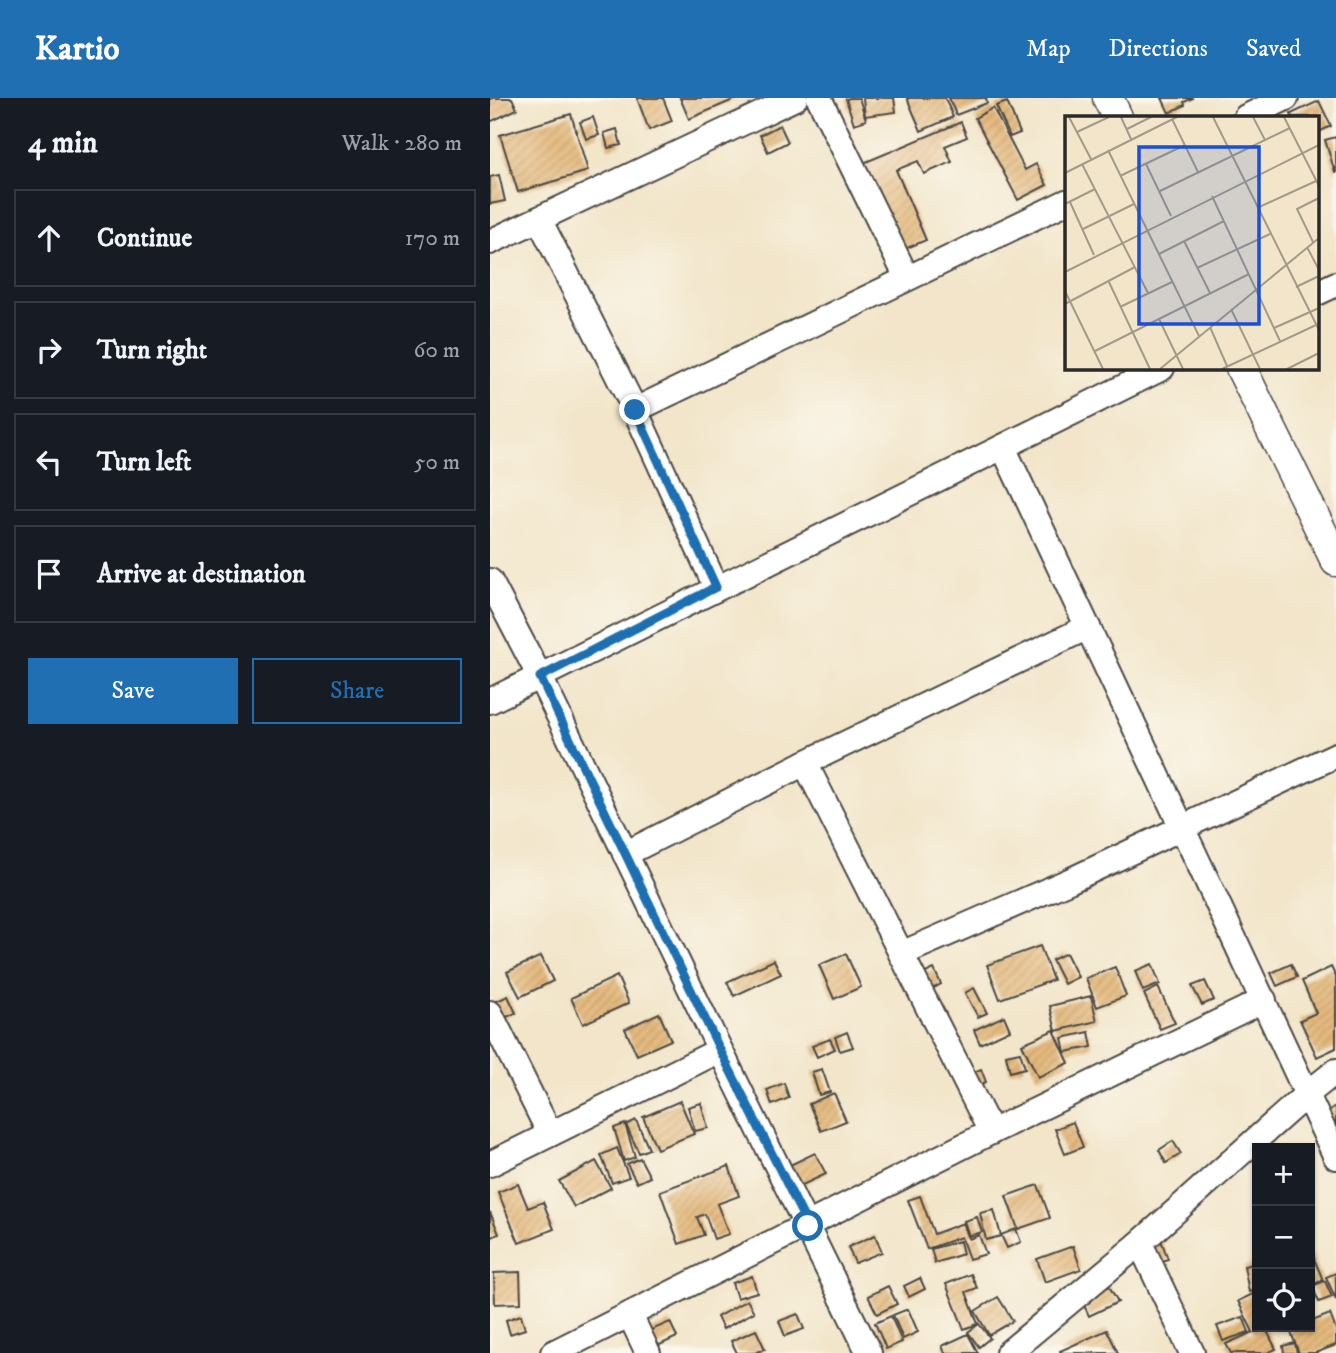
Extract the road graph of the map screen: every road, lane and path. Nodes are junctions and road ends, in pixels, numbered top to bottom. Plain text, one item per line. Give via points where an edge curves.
1 (795, 98) edge
2 (819, 98) edge
3 (1108, 98) edge
4 (1286, 98) edge
5 (1117, 116) edge
6 (1248, 116) edge
7 (1065, 202) edge
8 (539, 219) junction
9 (490, 242) edge
10 (907, 278) junction
11 (1336, 284) edge
12 (1318, 293) edge
13 (1160, 369) edge
14 (1242, 369) edge
15 (635, 410) junction
16 (1003, 447) junction
17 (1329, 530) edge
18 (1336, 561) edge
19 (490, 581) edge
20 (716, 587) junction
21 (1088, 627) junction
22 (540, 677) junction
23 (490, 701) edge
24 (1336, 755) edge
25 (805, 763) junction
26 (1181, 829) junction
27 (625, 854) junction
28 (901, 954) junction
29 (1264, 1000) junction
30 (490, 1013) edge
31 (720, 1050) junction
32 (1336, 1071) edge
33 (1307, 1094) junction
34 (991, 1132) junction
35 (550, 1134) junction
36 (1336, 1157) edge
37 (490, 1164) edge
38 (808, 1226) junction
39 (1140, 1243) junction
40 (629, 1315) junction
41 (553, 1353) edge
42 (648, 1353) edge
43 (869, 1353) edge
44 (1008, 1353) edge
45 (1192, 1353) edge

1 - 8 street
2 - 10 street
3 - 5 street
4 - 6 street
7 - 10 street
8 - 9 street
8 - 15 street
10 - 15 street
11 - 12 street
13 - 16 street
14 - 17 street
15 - 20 street
16 - 20 street
16 - 21 street
17 - 18 street
19 - 22 street
20 - 22 street
21 - 25 street
21 - 26 street
22 - 23 street
22 - 27 street
24 - 26 street
25 - 27 street
25 - 28 street
26 - 28 street
26 - 29 street
27 - 31 street
28 - 34 street
29 - 33 street
29 - 34 street
30 - 35 street
31 - 35 street
31 - 38 street
32 - 33 street
33 - 36 street
33 - 39 street
34 - 38 street
35 - 37 street
38 - 40 street
38 - 43 street
39 - 44 street
39 - 45 street
40 - 41 street
40 - 42 street

